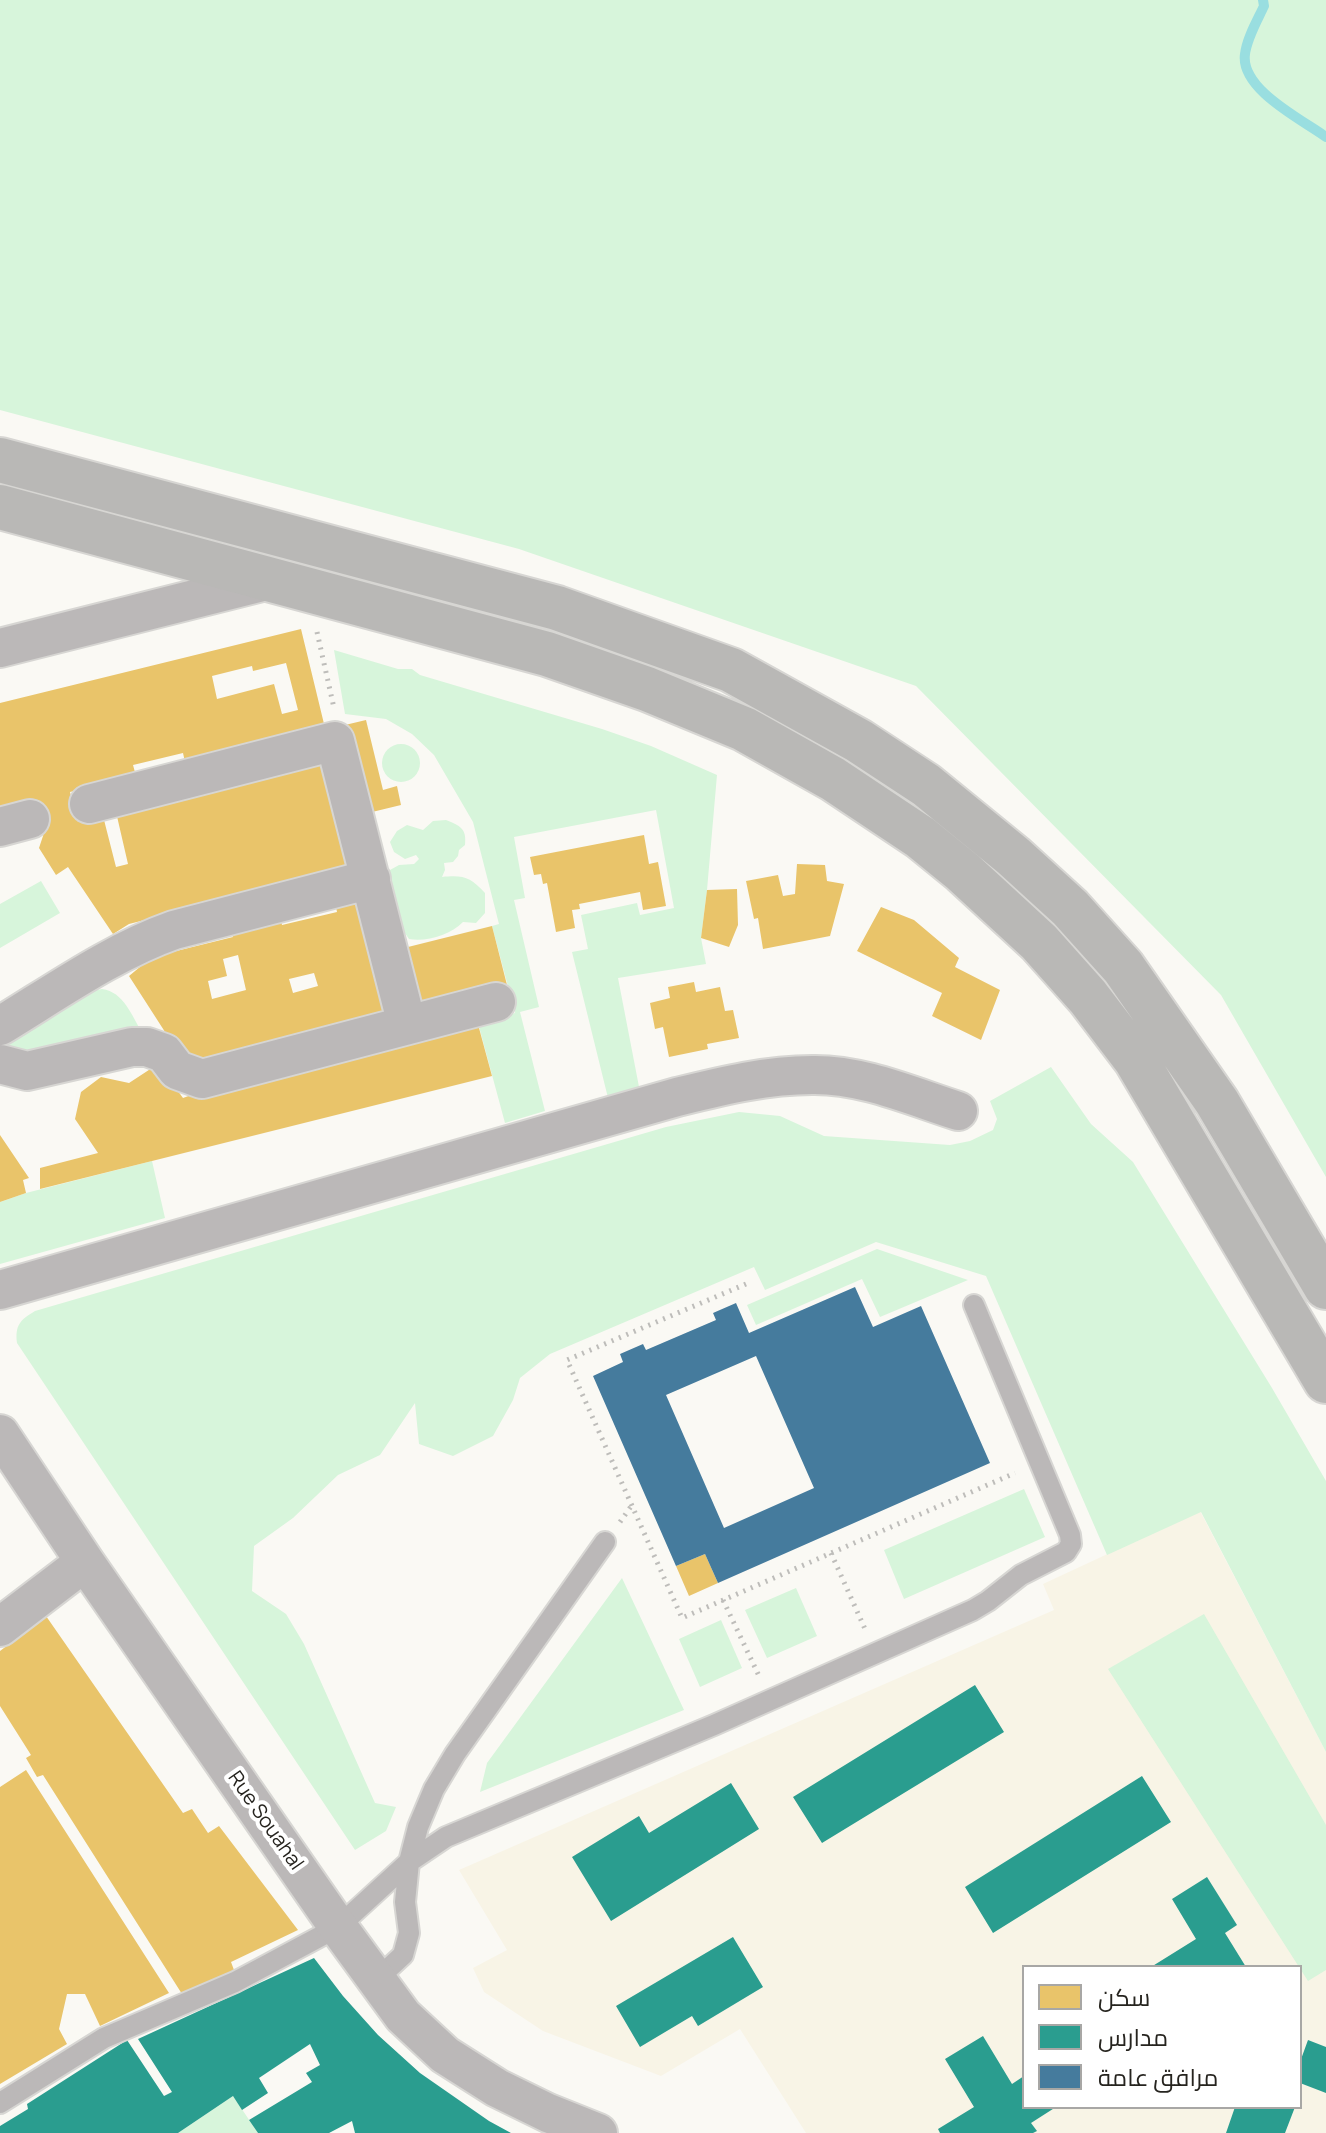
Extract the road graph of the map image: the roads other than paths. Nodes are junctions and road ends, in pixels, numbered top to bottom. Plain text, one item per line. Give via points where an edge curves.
1 (0, 460) edge
2 (0, 507) edge
3 (270, 580) junction
4 (0, 648) edge
5 (89, 804) dead end
6 (371, 879) junction
7 (496, 1002) dead end
8 (407, 1025) junction
9 (0, 1026) edge
10 (0, 1064) edge
11 (958, 1111) dead end
12 (1326, 1287) edge
13 (0, 1290) edge
14 (974, 1305) dead end
15 (1326, 1381) edge
16 (0, 1434) edge
17 (605, 1542) dead end
18 (85, 1562) junction
19 (0, 1627) edge
20 (409, 1862) junction
21 (338, 1927) junction
22 (376, 1980) junction
23 (0, 2103) edge
24 (554, 2123) edge
25 (598, 2133) edge

1 - 12 main road via 557,608 731,670 859,741 926,785 1013,856 1123,967 1217,1102
2 - 3 main road
3 - 4 street
3 - 15 main road via 547,654 647,689 744,729 920,837 1039,942 1136,1060
5 - 6 street via 335,741
6 - 8 street
6 - 9 street via 146,940
7 - 8 street
8 - 10 street via 202,1079 177,1070 164,1053 147,1047 27,1071
11 - 13 street via 865,1081 815,1075 746,1080
14 - 20 lane via 1070,1535 1066,1552 1021,1575 973,1610 446,1837
16 - 18 street, Rue Souahal
17 - 20 lane via 455,1754 434,1789
18 - 19 street
18 - 21 street, Rue Souahal
20 - 21 lane
20 - 22 lane via 409,1933 403,1955
21 - 22 street, Rue Souahal
21 - 23 lane via 235,1982 104,2038
22 - 24 street, Rue Souahal via 403,2016 445,2055
24 - 25 street, Rue Souahal

